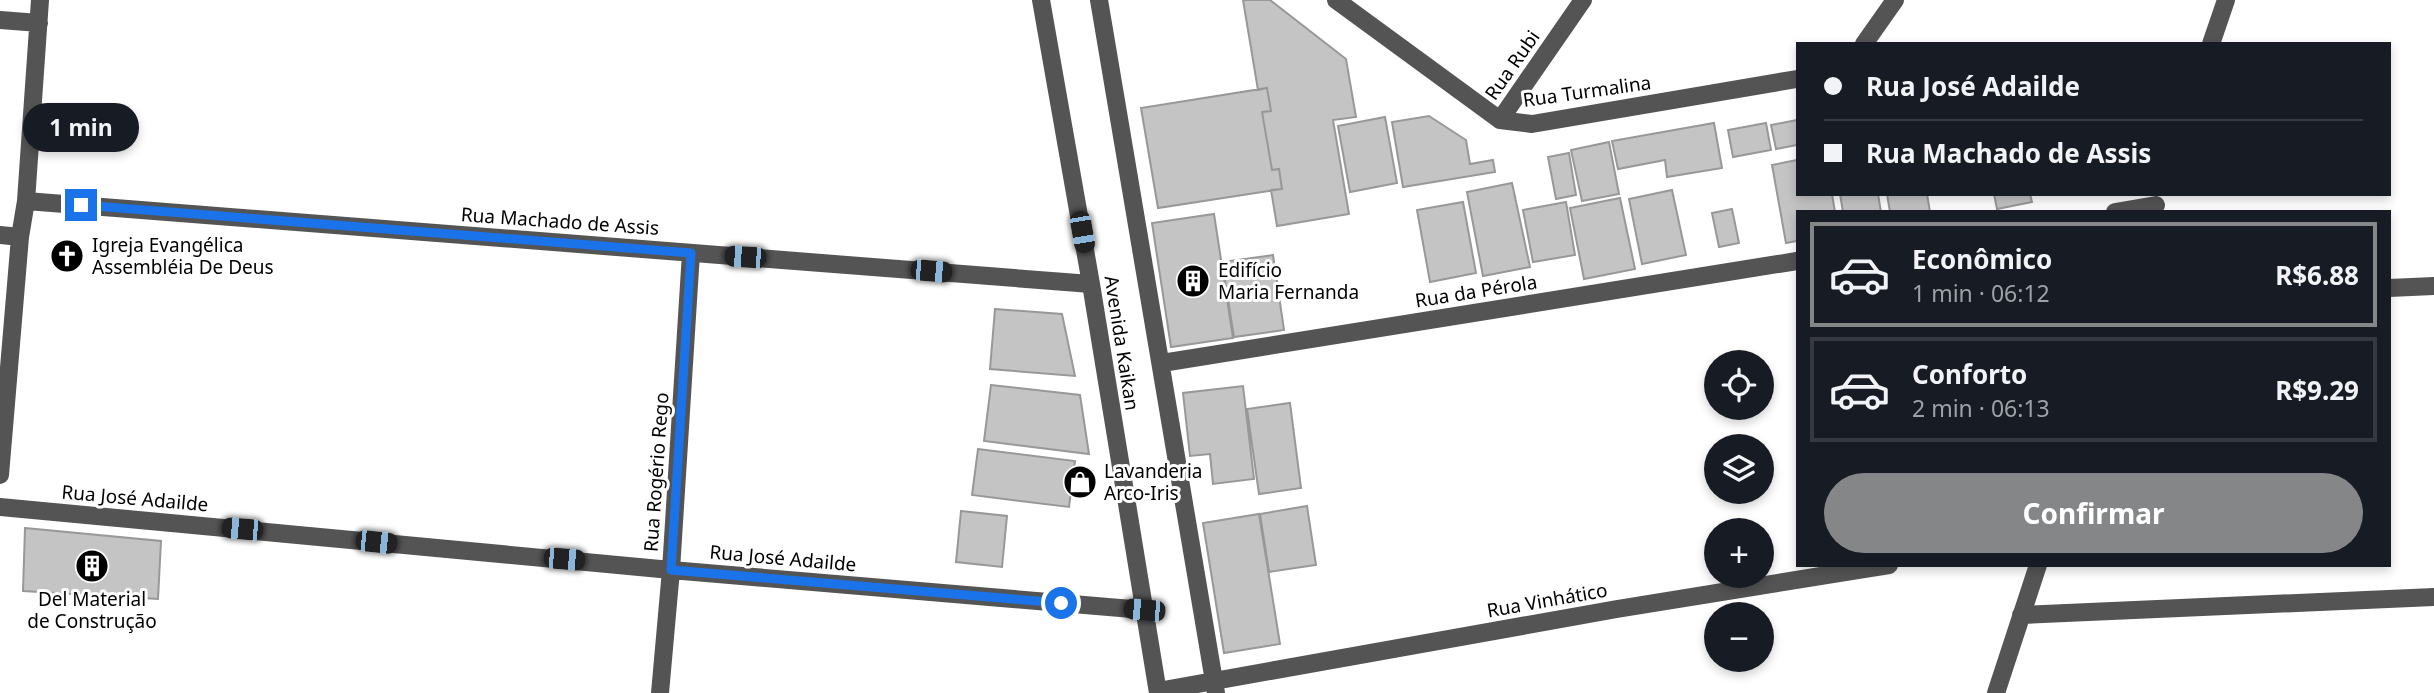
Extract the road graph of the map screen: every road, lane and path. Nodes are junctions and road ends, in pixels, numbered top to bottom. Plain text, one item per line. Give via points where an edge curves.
1 (40, 0) edge
2 (1041, 0) edge
3 (1099, 0) edge
4 (1336, 0) edge
5 (1583, 0) edge
6 (1895, 0) edge
7 (2226, 0) edge
8 (0, 20) edge
9 (38, 23) junction
10 (1865, 42) edge
11 (2212, 42) edge
12 (1796, 79) edge
13 (1500, 120) junction
14 (26, 201) junction
15 (2157, 204) edge
16 (2126, 210) edge
17 (0, 235) edge
18 (20, 237) junction
19 (691, 253) junction
20 (1796, 261) edge
21 (1091, 284) junction
22 (2434, 286) edge
23 (2391, 288) edge
24 (1162, 363) junction
25 (1, 455) edge
26 (0, 475) edge
27 (0, 507) edge
28 (1877, 567) edge
29 (2037, 567) edge
30 (671, 570) junction
31 (2434, 597) edge
32 (1144, 610) junction
33 (2021, 615) junction
34 (1215, 687) edge
35 (1158, 692) edge
36 (660, 693) edge
37 (1996, 693) edge

1 - 9 street
2 - 21 street, Avenida Kaikan
3 - 24 street, Avenida Kaikan
4 - 13 street, Rua Turmalina
5 - 13 street, Rua Rubi
6 - 10 street
7 - 11 street
8 - 9 street
9 - 14 street
12 - 13 street, Rua Turmalina via 1532,124
14 - 18 street
14 - 19 street, Rua Machado de Assis
15 - 16 street
17 - 18 street
18 - 25 street
19 - 21 street, Rua Machado de Assis
19 - 30 street, Rua Rogério Rego
20 - 24 street, Rua da Pérola
21 - 32 street, Avenida Kaikan
22 - 23 street
24 - 34 street, Avenida Kaikan
25 - 26 street
27 - 30 street, Rua José Adailde
28 - 34 street, Rua Vinhático via 1617,609
29 - 33 street
30 - 32 street, Rua José Adailde
30 - 36 street, Rua Rogério Rego
31 - 33 street
32 - 35 street, Avenida Kaikan
33 - 37 street
34 - 35 street, Rua Vinhático

